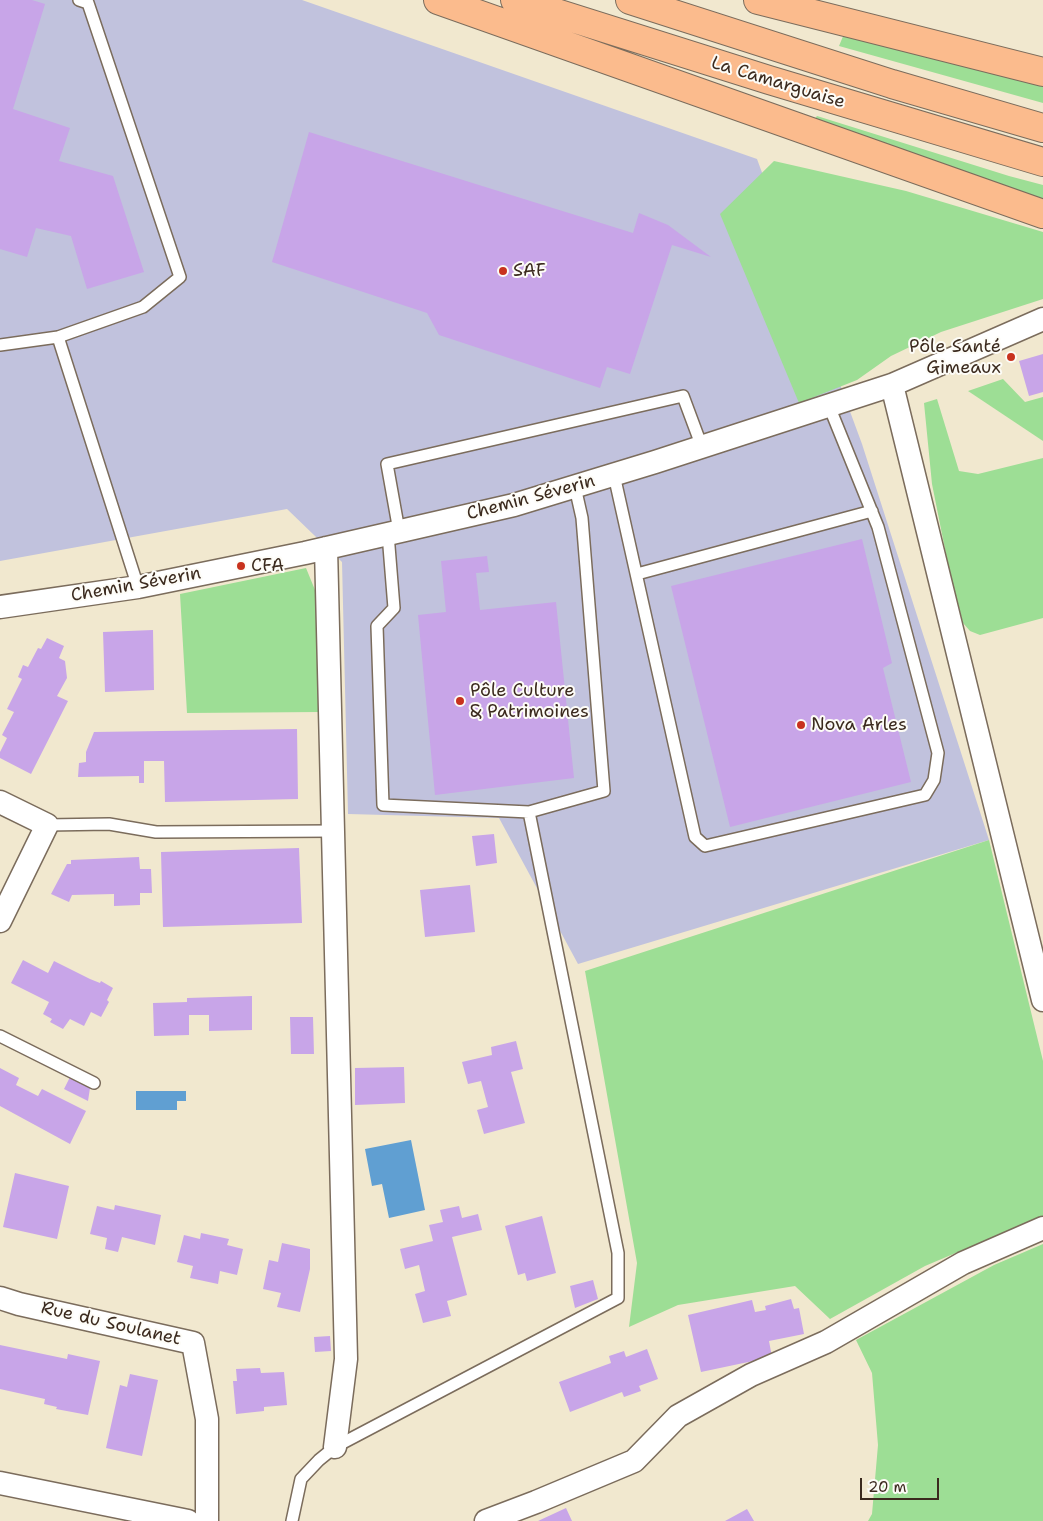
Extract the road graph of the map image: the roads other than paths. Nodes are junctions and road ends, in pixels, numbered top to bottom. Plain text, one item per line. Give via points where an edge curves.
1 (79, 0) edge
2 (438, 0) edge
3 (515, 0) edge
4 (630, 0) edge
5 (758, 0) edge
6 (1043, 72) edge
7 (1043, 128) edge
8 (1043, 162) edge
9 (1043, 214) edge
10 (1043, 318) edge
11 (58, 337) junction
12 (0, 345) edge
13 (892, 385) junction
14 (829, 406) junction
15 (702, 447) junction
16 (614, 475) junction
17 (575, 486) junction
18 (872, 511) junction
19 (394, 533) junction
20 (326, 548) junction
21 (637, 574) junction
22 (138, 587) junction
23 (0, 607) edge
24 (0, 802) edge
25 (530, 812) junction
26 (48, 825) junction
27 (334, 831) junction
28 (0, 921) edge
29 (1043, 1000) edge
30 (0, 1036) edge
31 (94, 1083) dead end
32 (1043, 1228) edge
33 (0, 1298) edge
34 (335, 1447) junction
35 (0, 1483) edge
36 (188, 1521) edge
37 (207, 1521) edge
38 (292, 1521) edge
39 (486, 1521) edge

1 - 11 lane via 88,3 180,277 143,307
2 - 9 highway
3 - 8 highway, La Camarguaise
4 - 7 highway, La Camarguaise via 892,84
5 - 6 highway
10 - 13 street, Chemin Séverin
11 - 12 lane
11 - 22 lane
13 - 14 street, Chemin Séverin
13 - 29 street
14 - 15 street, Chemin Séverin
14 - 18 lane
15 - 16 street, Chemin Séverin
15 - 19 lane via 682,396 387,464
16 - 17 street, Chemin Séverin
16 - 21 lane
17 - 19 street, Chemin Séverin via 514,505
17 - 25 lane via 582,518 604,791
18 - 21 lane
18 - 21 lane via 938,753 934,780 925,795 705,846 694,837
19 - 20 street, Chemin Séverin
19 - 25 lane via 394,608 377,626 383,805
20 - 22 street, Chemin Séverin
20 - 27 street
22 - 23 street, Chemin Séverin
24 - 26 street
25 - 34 lane via 618,1253 618,1298
26 - 27 lane via 109,824 156,832
26 - 28 street
27 - 34 street via 346,1358
30 - 31 lane
32 - 39 street via 963,1263 826,1342 743,1379 678,1416 634,1461
33 - 37 street, Rue du Soulanet via 193,1343 207,1419
34 - 38 lane via 301,1479
35 - 36 street

